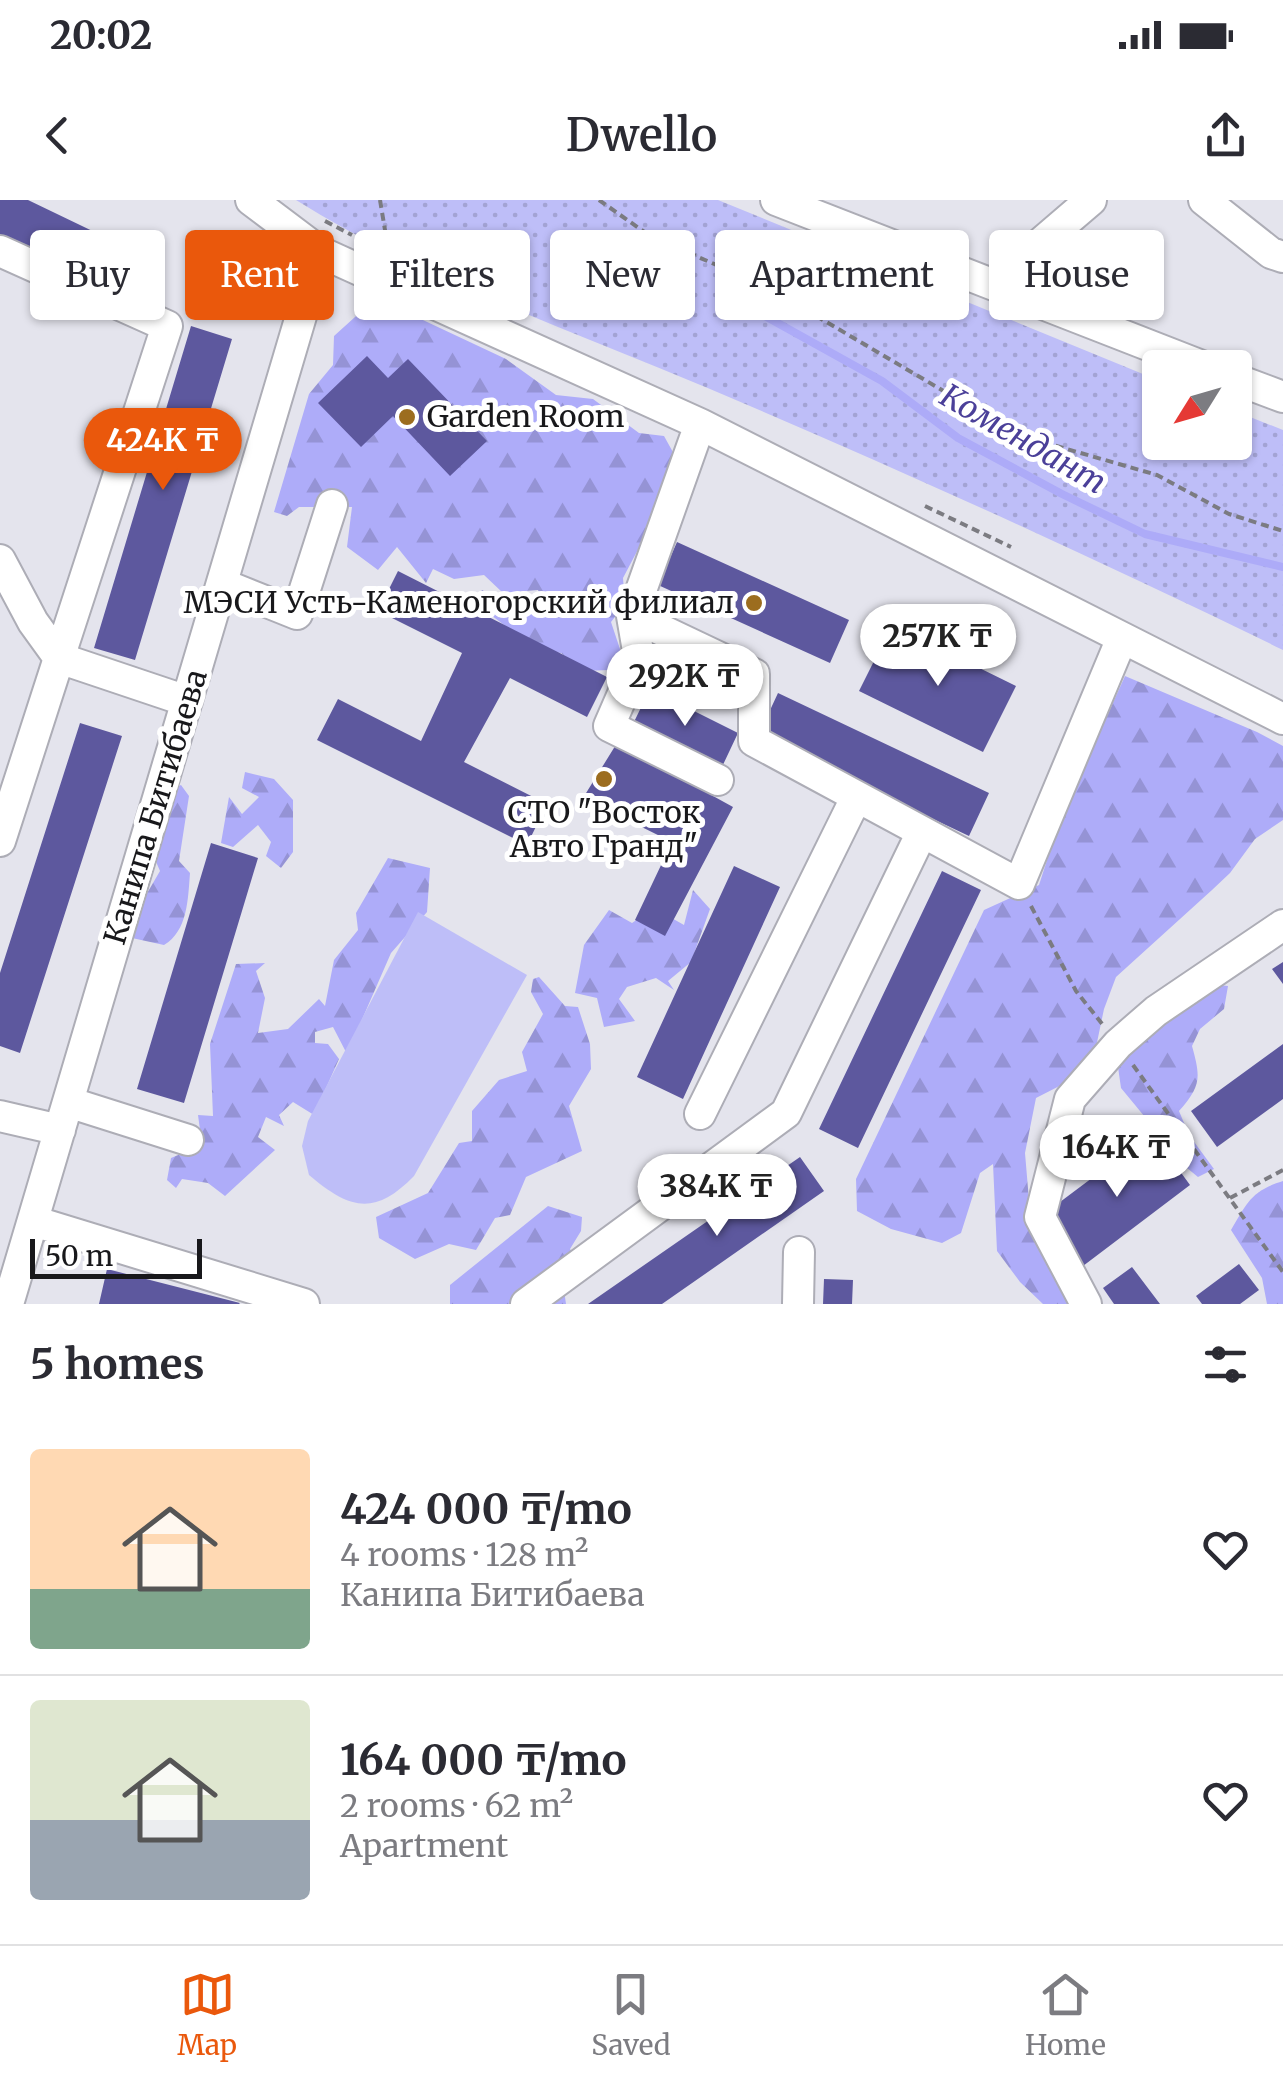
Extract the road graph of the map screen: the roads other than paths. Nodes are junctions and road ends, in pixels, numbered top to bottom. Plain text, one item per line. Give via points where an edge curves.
1 (251, 200) edge
2 (776, 200) edge
3 (1091, 200) edge
4 (1204, 200) edge
5 (291, 230) edge
6 (1056, 230) edge
7 (0, 251) edge
8 (1283, 257) edge
9 (334, 258) edge
10 (989, 282) edge
11 (300, 320) edge
12 (1084, 320) edge
13 (1160, 350) edge
14 (1252, 385) edge
15 (1283, 397) edge
16 (700, 424) junction
17 (332, 505) dead end
18 (0, 560) edge
19 (222, 584) junction
20 (632, 616) junction
21 (1122, 638) junction
22 (58, 658) junction
23 (187, 701) junction
24 (1283, 720) edge
25 (10, 773) edge
26 (718, 780) dead end
27 (856, 798) junction
28 (922, 832) junction
29 (0, 841) edge
30 (1283, 925) edge
31 (700, 1114) dead end
32 (0, 1116) edge
33 (64, 1116) junction
34 (188, 1140) dead end
35 (33, 1221) junction
36 (798, 1252) dead end
37 (8, 1304) edge
38 (304, 1304) edge
39 (526, 1304) edge
40 (798, 1304) edge
41 (1086, 1304) edge

1 - 5 street
2 - 10 street
3 - 6 street
4 - 8 street
7 - 22 street via 167,326
9 - 16 street
11 - 19 street, Канипа Битибаева
12 - 13 street
14 - 15 street
16 - 20 street
16 - 21 street
17 - 19 street via 296,614
18 - 22 street
19 - 23 street, Канипа Битибаева
20 - 26 street via 639,657 609,726
20 - 27 street via 754,674 754,742
21 - 24 street
21 - 28 street via 1019,884
22 - 23 street
22 - 25 street
23 - 33 street, Канипа Битибаева
25 - 29 street
27 - 28 street
27 - 31 street
28 - 39 street via 786,1113
30 - 41 street via 1156,1011 1070,1099 1040,1217
32 - 33 street
33 - 34 street
33 - 35 street, Канипа Битибаева
35 - 37 street, Канипа Битибаева
35 - 38 street
36 - 40 street

